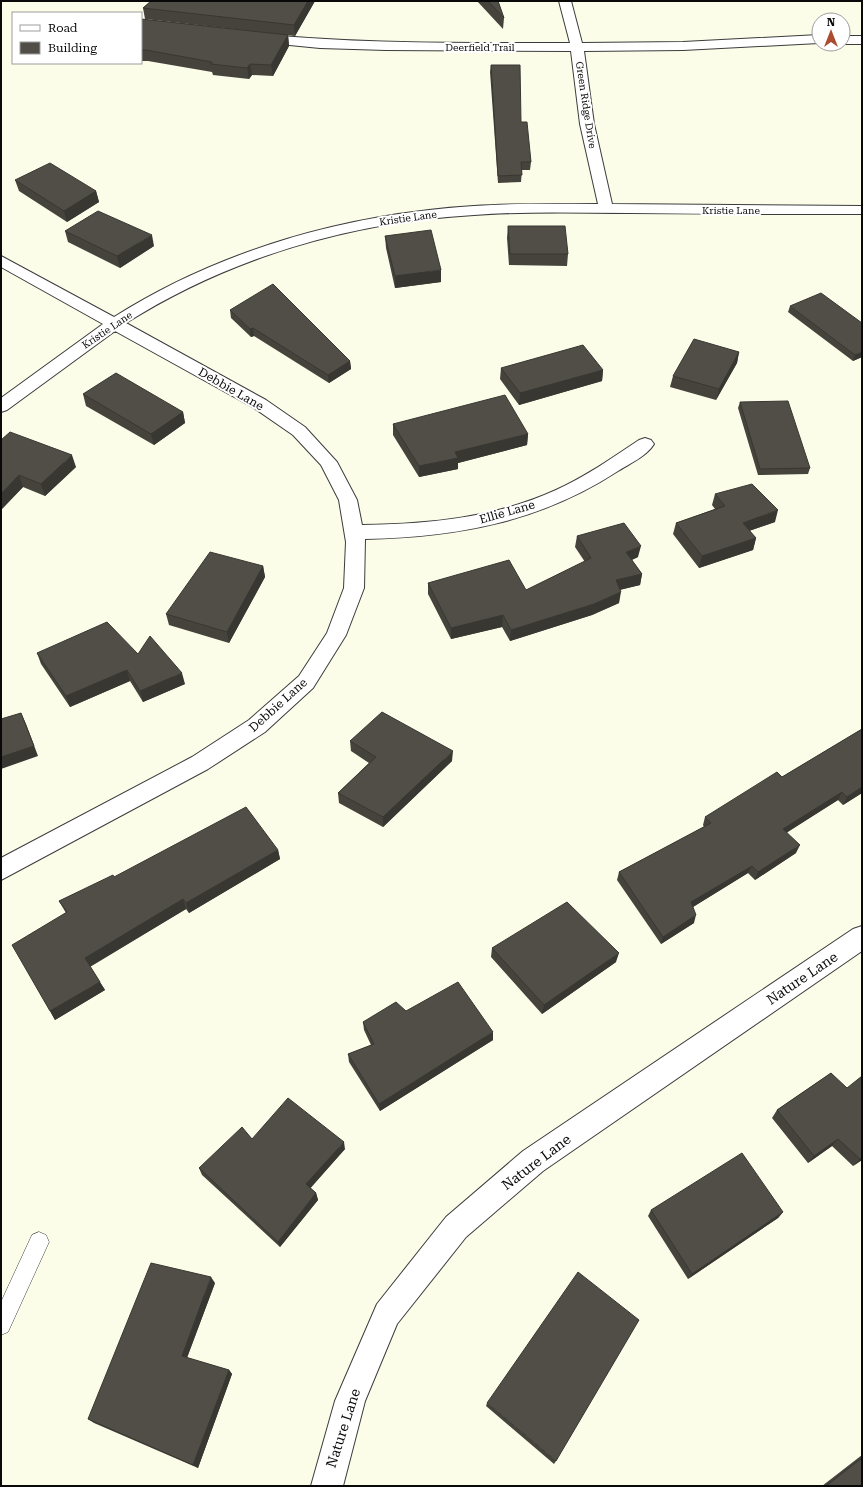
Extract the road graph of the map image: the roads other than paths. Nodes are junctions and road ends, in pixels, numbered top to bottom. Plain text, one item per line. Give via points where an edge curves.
1 (565, 1) edge
2 (247, 37) edge
3 (811, 39) edge
4 (851, 40) edge
5 (862, 40) edge
6 (577, 47) junction
7 (606, 209) junction
8 (862, 210) edge
9 (1, 261) edge
10 (114, 324) junction
11 (1, 406) edge
12 (645, 444) dead end
13 (354, 532) junction
14 (1, 870) edge
15 (862, 937) edge
16 (39, 1242) dead end
17 (1, 1326) edge
18 (327, 1486) edge

1 - 6 street, Green Ridge Drive
2 - 6 street, Deerfield Trail via 349,45
3 - 6 street, Deerfield Trail via 683,46
4 - 5 street
6 - 7 street, Green Ridge Drive via 587,124
7 - 8 street, Kristie Lane
7 - 10 street, Kristie Lane via 451,212 384,220 318,234 256,253 194,279
9 - 10 street, Debbie Lane
10 - 11 street, Kristie Lane
10 - 13 street, Debbie Lane via 260,404 298,431 328,462 348,500
12 - 13 street, Ellie Lane via 606,471 561,495 510,514 451,527
13 - 14 street, Debbie Lane via 354,588 336,635 306,682 257,726 200,763
15 - 18 street, Nature Lane via 533,1161 456,1227 387,1314 350,1400
16 - 17 lane

